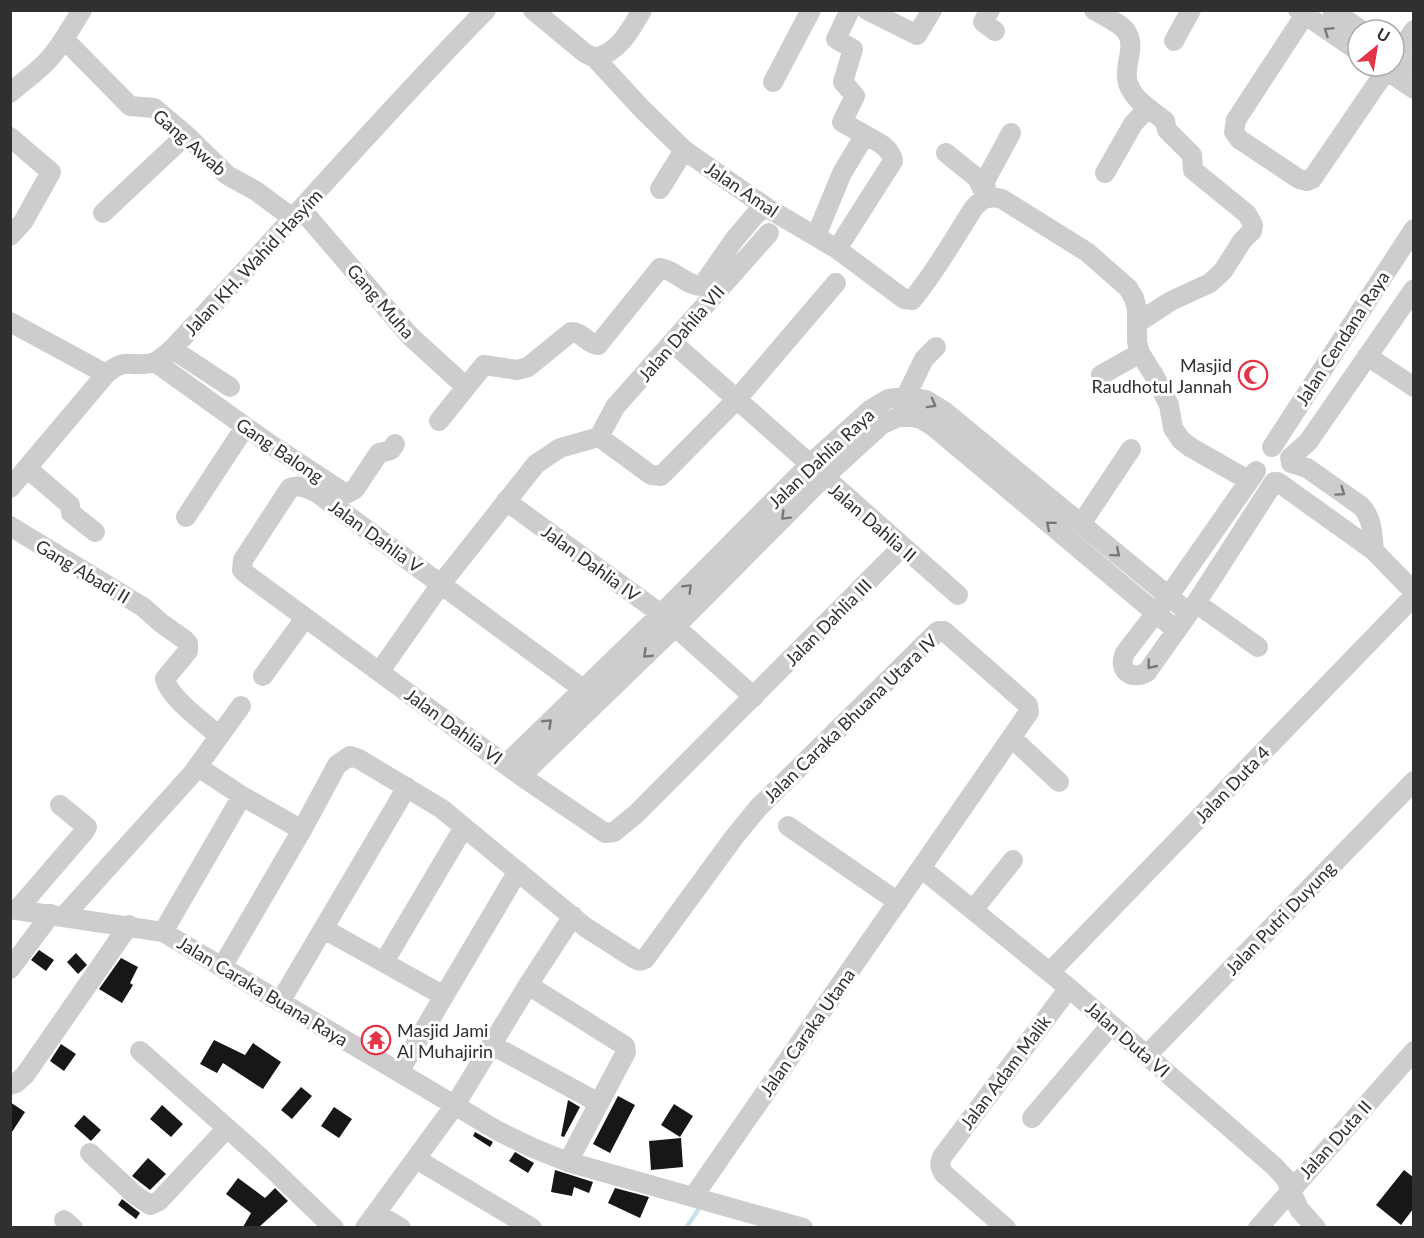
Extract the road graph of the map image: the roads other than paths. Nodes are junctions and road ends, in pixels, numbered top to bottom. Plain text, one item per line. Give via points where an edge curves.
1 (82, 10) edge
2 (486, 10) edge
3 (533, 10) edge
4 (642, 10) edge
5 (811, 10) edge
6 (850, 10) edge
7 (867, 10) edge
8 (933, 10) edge
9 (990, 10) edge
10 (1094, 10) edge
11 (1191, 10) edge
12 (1332, 10) edge
13 (1304, 12) edge
14 (1346, 20) edge
15 (995, 31) dead end
16 (64, 40) junction
17 (1174, 41) dead end
18 (1346, 42) edge
19 (596, 58) junction
20 (1382, 78) edge
21 (773, 82) dead end
22 (10, 93) edge
23 (1148, 108) junction
24 (1011, 134) dead end
25 (186, 135) junction
26 (865, 135) junction
27 (10, 137) edge
28 (684, 150) junction
29 (946, 153) dead end
30 (1105, 173) dead end
31 (660, 189) dead end
32 (987, 198) junction
33 (766, 207) junction
34 (103, 213) dead end
35 (298, 214) junction
36 (1413, 229) edge
37 (769, 233) dead end
38 (10, 236) edge
39 (816, 236) junction
40 (837, 249) junction
41 (836, 283) dead end
42 (1413, 289) edge
43 (10, 322) edge
44 (1137, 322) junction
45 (673, 344) junction
46 (936, 347) dead end
47 (172, 349) junction
48 (1140, 353) junction
49 (1367, 356) junction
50 (155, 362) junction
51 (106, 374) junction
52 (1101, 375) dead end
53 (230, 387) dead end
54 (466, 387) junction
55 (1413, 387) edge
56 (906, 396) junction
57 (737, 399) junction
58 (439, 421) dead end
59 (244, 427) junction
60 (599, 437) junction
61 (395, 444) dead end
62 (1272, 447) junction
63 (1131, 449) dead end
64 (1291, 460) junction
65 (816, 472) junction
66 (1252, 475) junction
67 (16, 480) edge
68 (1276, 482) junction
69 (506, 501) junction
70 (186, 517) dead end
71 (1081, 524) junction
72 (10, 526) edge
73 (95, 532) dead end
74 (902, 547) junction
75 (1374, 551) junction
76 (243, 560) joint
77 (441, 584) junction
78 (1408, 587) edge
79 (958, 595) dead end
80 (1168, 597) junction
81 (1192, 608) junction
82 (1155, 614) junction
83 (305, 618) junction
84 (668, 621) junction
85 (1176, 630) junction
86 (1258, 647) dead end
87 (380, 671) junction
88 (263, 676) dead end
89 (583, 689) junction
90 (754, 697) junction
91 (241, 706) dead end
92 (219, 736) junction
93 (1012, 738) junction
94 (198, 767) junction
95 (513, 770) junction
96 (1413, 781) edge
97 (1059, 782) dead end
98 (407, 786) junction
99 (242, 796) junction
100 (60, 804) dead end
101 (788, 826) dead end
102 (464, 827) junction
103 (302, 830) junction
104 (605, 832) joint
105 (1013, 860) dead end
106 (921, 868) junction
107 (518, 871) junction
108 (898, 902) junction
109 (14, 910) edge
110 (973, 910) junction
111 (57, 915) junction
112 (573, 916) junction
113 (129, 925) junction
114 (324, 929) junction
115 (163, 932) junction
116 (384, 962) junction
117 (222, 967) junction
118 (10, 969) edge
119 (1050, 972) junction
120 (528, 985) junction
121 (1070, 988) junction
122 (444, 996) junction
123 (280, 1002) junction
124 (1110, 1026) junction
125 (492, 1045) junction
126 (140, 1051) dead end
127 (1413, 1051) edge
128 (1147, 1055) junction
129 (399, 1072) junction
130 (10, 1085) edge
131 (599, 1103) junction
132 (455, 1106) junction
133 (1032, 1118) dead end
134 (227, 1128) junction
135 (90, 1154) dead end
136 (417, 1159) junction
137 (568, 1162) junction
138 (1291, 1189) junction
139 (698, 1198) junction
140 (370, 1220) edge
141 (333, 1227) edge
142 (401, 1227) edge
143 (532, 1227) edge
144 (803, 1227) edge
145 (1005, 1227) edge
146 (1258, 1227) edge
147 (1316, 1227) edge

1 - 16 street
2 - 35 street, Jalan KH. Wahid Hasyim
3 - 19 street
4 - 19 street via 614,50
5 - 21 street
6 - 26 street via 836,39 853,50 843,82 855,96 842,122
7 - 8 street via 917,35
9 - 15 street via 983,22
10 - 23 street via 1125,30 1130,40 1128,85
11 - 17 street
12 - 14 street
18 -> 13 street
13 - 20 street via 1236,120 1234,132 1239,140 1307,181
16 - 22 street via 36,73
16 - 25 street, Gang Awab via 130,106 154,108
19 - 28 street, Jalan Amal
23 - 30 street via 1133,124
23 - 44 street via 1166,121 1167,130 1192,155 1193,170 1247,214 1253,225 1210,283
24 - 32 street via 985,181
25 - 34 street
25 - 35 street, Gang Awab via 227,176
26 - 39 street via 842,173
26 - 40 street via 889,150 893,155 892,166
27 - 38 street via 51,172 23,222
28 - 31 street
28 - 33 street, Jalan Amal
29 - 32 street via 977,178
32 - 40 street, Jalan Amal via 973,209 912,300 904,299
32 - 44 street via 1002,199 1087,252 1128,288 1137,309
33 - 39 street, Jalan Amal
33 - 54 street via 734,240 702,286 660,268 598,345 571,332 528,367 517,370 484,364
35 - 47 street, Jalan KH. Wahid Hasyim
35 - 54 street, Gang Muha via 410,336
36 - 62 street, Jalan Cendana Raya
37 - 45 street, Jalan Dahlia VII
39 - 40 street, Jalan Amal
41 - 57 street
42 - 49 street, Jalan Cendana Raya
43 - 51 street
44 - 48 street
45 - 57 street, Jalan Dahlia II
45 - 60 street, Jalan Dahlia VII via 615,407
46 - 56 street via 924,359
47 - 50 street, Jalan KH. Wahid Hasyim
47 - 53 street
48 - 52 street
48 - 66 street via 1169,405 1173,429 1180,440
49 - 55 street
49 - 64 street, Jalan Cendana Raya via 1308,442
50 - 51 street via 129,362
50 - 59 street, Gang Balong
51 - 67 street
54 - 58 street
56 - 65 street, Jalan Dahlia Raya via 888,399 871,409
56 -> 71 street via 926,400 944,411
57 - 60 street via 661,476 651,475
57 - 65 street, Jalan Dahlia II
59 - 61 street, Gang Balong via 346,494 356,489 379,453 391,450
59 - 70 street
60 - 69 street via 551,453 536,464
62 - 64 street via 1285,451
62 - 66 street via 1257,457
63 - 71 street
64 - 68 street via 1288,474
64 -> 75 street via 1369,514
65 - 74 street, Jalan Dahlia II
82 -> 65 street, Jalan Dahlia Raya via 921,419 906,416 881,425
65 - 84 street, Jalan Dahlia Raya
66 - 68 street
66 - 80 street
67 - 73 street via 70,505 71,513
68 - 75 street
68 - 81 street
69 - 77 street
69 - 84 street, Jalan Dahlia IV
71 -> 80 street
72 - 92 street, Gang Abadi II via 143,607 188,643 188,651 165,679 166,685
74 - 79 street, Jalan Dahlia II
74 - 90 street, Jalan Dahlia III
75 - 78 street
76 - 77 street, Jalan Dahlia V via 290,488 306,487
76 - 83 street, Jalan Dahlia VI via 242,570 246,574
77 - 87 street
77 - 89 street
78 - 119 street, Jalan Duta 4
80 - 81 street
80 - 82 street
81 - 85 street
81 - 86 street
82 - 85 street, Jalan Dahlia Raya
85 -> 82 street via 1147,672 1130,675 1122,660
83 - 87 street, Jalan Dahlia VI
83 - 88 street
84 - 89 street, Jalan Dahlia Raya
84 - 90 street
84 -> 95 street, Jalan Dahlia Raya
87 - 95 street, Jalan Dahlia VI
95 -> 89 street, Jalan Dahlia Raya
90 - 104 street, Jalan Dahlia III via 630,820 614,832
91 - 92 street
92 - 94 street
93 - 97 street
93 - 106 street, Jalan Caraka Bhuana Utara IV
93 - 112 street, Jalan Caraka Bhuana Utara IV via 1029,712 1028,705 949,633 938,631 759,808 645,959 635,959
94 - 99 street
94 - 111 street
95 - 104 street, Jalan Dahlia VI
96 - 128 street, Jalan Putri Duyung
98 - 102 street
98 - 103 street via 350,756 337,765
98 - 114 street
99 - 103 street
99 - 115 street
100 - 109 street via 87,827
101 - 108 street
102 - 107 street
102 - 116 street
103 - 117 street
105 - 110 street
106 - 108 street, Jalan Caraka Utana
106 - 110 street, Jalan Duta VI
107 - 112 street
107 - 122 street
108 - 139 street, Jalan Caraka Utana
109 - 111 street, Jalan Caraka Buana Raya
110 - 119 street, Jalan Duta VI
111 - 113 street, Jalan Caraka Buana Raya
111 - 118 street
112 - 120 street
113 - 115 street, Jalan Caraka Buana Raya
113 - 130 street via 25,1075
114 - 116 street
114 - 123 street
115 - 117 street, Jalan Caraka Buana Raya
116 - 122 street
117 - 123 street, Jalan Caraka Buana Raya
119 - 121 street, Jalan Duta VI
120 - 125 street
120 - 131 street via 625,1047 626,1052
121 - 124 street, Jalan Duta VI
121 - 145 street, Jalan Adam Malik via 942,1156 940,1168 944,1174
122 - 129 street
123 - 129 street, Jalan Caraka Buana Raya
124 - 128 street, Jalan Duta VI
124 - 133 street
125 - 131 street
125 - 132 street
126 - 134 street
127 - 138 street, Jalan Duta II
128 - 138 street, Jalan Duta VI via 1274,1166
129 - 132 street, Jalan Caraka Buana Raya
131 - 137 street
132 - 136 street
132 - 137 street, Jalan Caraka Buana Raya via 532,1148
134 - 135 street via 159,1201 150,1205
134 - 141 street
136 - 140 street
136 - 143 street
137 - 139 street, Jalan Caraka Buana Raya
138 - 146 street, Jalan Duta II
138 - 147 street, Jalan Duta VI via 1299,1209
139 - 144 street, Jalan Caraka Buana Raya
140 - 142 street

